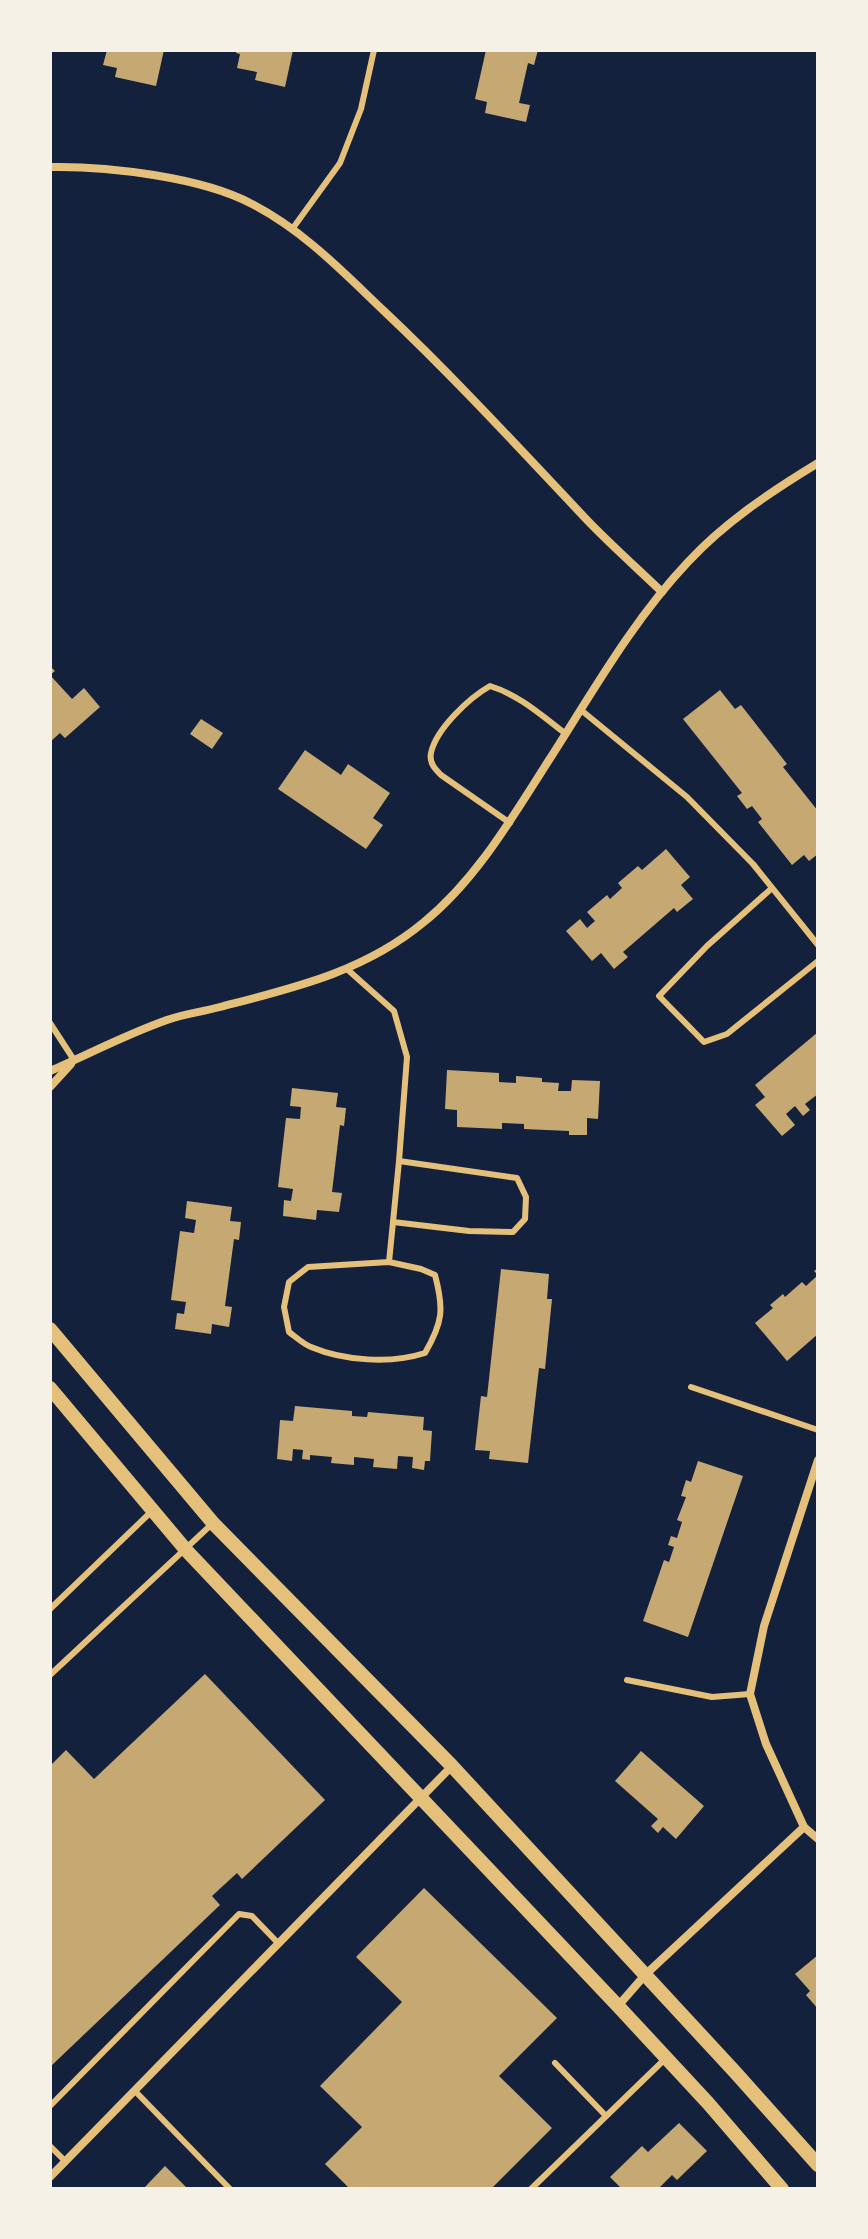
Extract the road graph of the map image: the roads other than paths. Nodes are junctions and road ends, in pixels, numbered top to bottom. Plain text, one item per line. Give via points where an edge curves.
1 (374, 50) edge
2 (50, 167) edge
3 (293, 228) junction
4 (818, 463) edge
5 (662, 592) junction
6 (581, 710) junction
7 (566, 734) junction
8 (510, 823) junction
9 (772, 888) junction
10 (818, 945) edge
11 (818, 961) edge
12 (348, 970) junction
13 (50, 1023) edge
14 (74, 1060) junction
15 (50, 1071) edge
16 (50, 1087) edge
17 (399, 1161) junction
18 (393, 1222) junction
19 (389, 1262) junction
20 (50, 1329) edge
21 (691, 1387) dead end
22 (50, 1388) edge
23 (818, 1430) edge
24 (818, 1460) edge
25 (152, 1511) junction
26 (213, 1523) junction
27 (186, 1550) junction
28 (50, 1609) edge
29 (50, 1675) edge
30 (627, 1680) dead end
31 (750, 1694) junction
32 (452, 1766) junction
33 (422, 1798) junction
34 (804, 1827) junction
35 (818, 1839) edge
36 (279, 1944) junction
37 (645, 1975) junction
38 (618, 2006) junction
39 (666, 2058) junction
40 (555, 2063) dead end
41 (135, 2091) junction
42 (50, 2106) edge
43 (606, 2116) junction
44 (50, 2146) edge
45 (65, 2161) junction
46 (818, 2165) edge
47 (50, 2177) edge
48 (230, 2189) edge
49 (531, 2189) edge
50 (782, 2189) edge

1 - 3 lane via 361,109 340,163
2 - 3 street via 122,171 195,184 249,202
3 - 5 street via 439,362
4 - 5 street via 732,522
5 - 6 street
6 - 7 street
6 - 9 lane via 687,797
7 - 8 street
7 - 8 lane via 524,701 490,686 444,728 431,753 432,765
8 - 12 street via 426,921 386,951
9 - 10 lane
9 - 11 lane via 659,996 704,1042 727,1034
12 - 14 street via 168,1019
12 - 17 lane via 394,1011 407,1057
13 - 14 lane
14 - 15 street
14 - 16 street
17 - 18 lane
17 - 18 lane via 517,1178 526,1197 525,1219 513,1232
18 - 19 lane
19 - 19 lane via 308,1267 289,1282 284,1307 289,1332 309,1346 343,1355 409,1358 425,1353 437,1331 442,1302 435,1275
20 - 26 street
21 - 23 lane
22 - 25 street
24 - 31 street via 764,1626
25 - 27 street
25 - 28 lane
26 - 27 lane
26 - 32 street
27 - 29 lane
27 - 33 street
30 - 31 lane via 712,1697
31 - 34 street
32 - 33 street
32 - 37 street
33 - 36 street
33 - 38 street
34 - 35 street
34 - 37 street
36 - 41 street
36 - 42 lane via 252,1916 239,1914
37 - 38 street
37 - 46 street
38 - 39 street
39 - 43 lane
39 - 50 street
40 - 43 lane
41 - 45 street
41 - 48 lane
43 - 49 lane
44 - 45 lane
45 - 47 street

